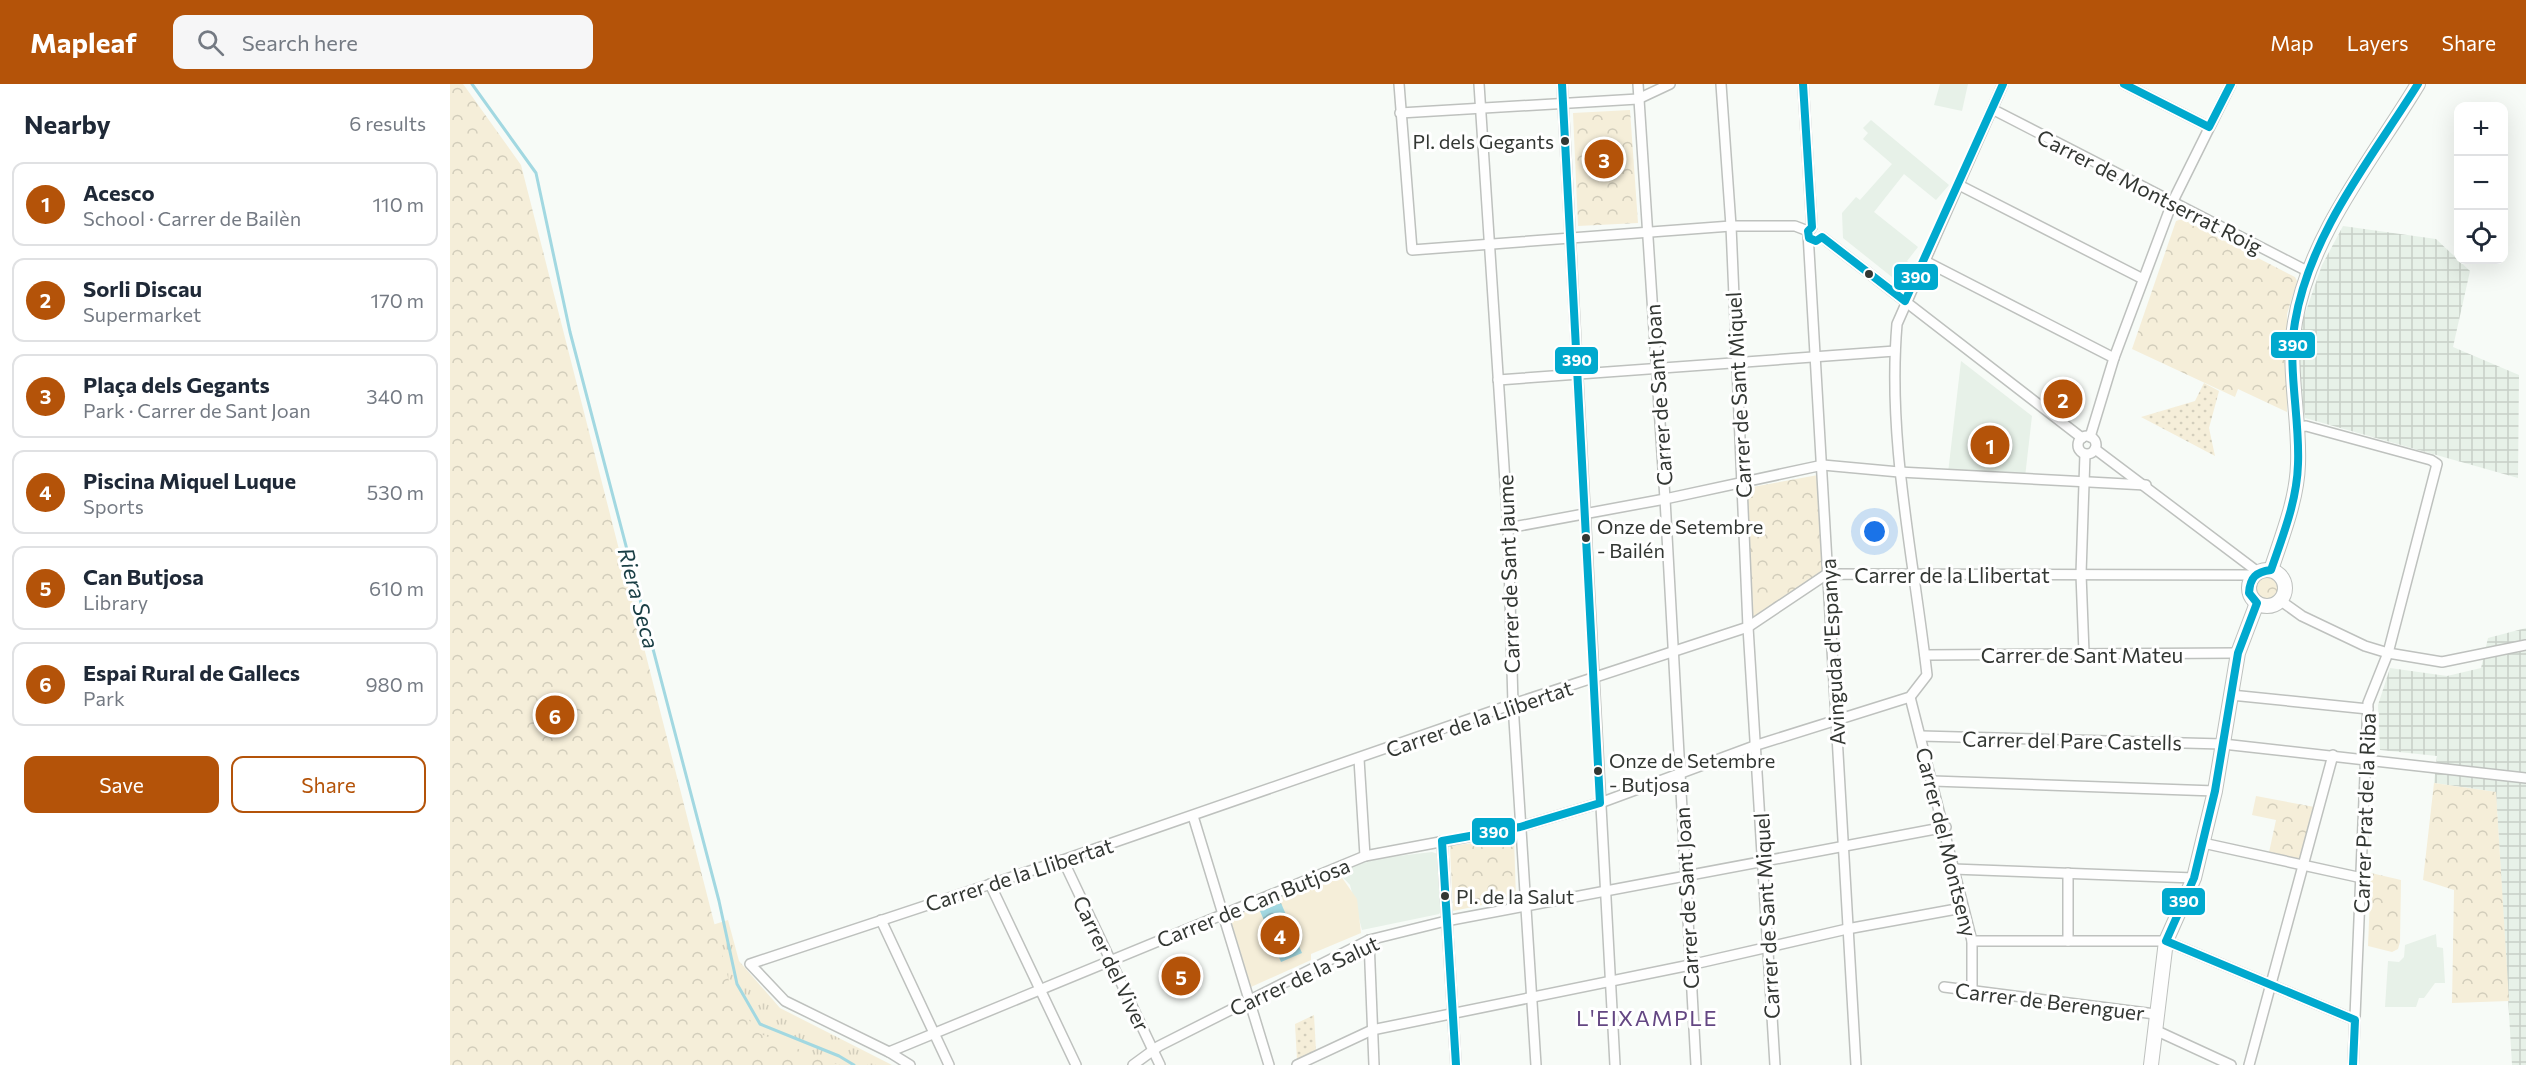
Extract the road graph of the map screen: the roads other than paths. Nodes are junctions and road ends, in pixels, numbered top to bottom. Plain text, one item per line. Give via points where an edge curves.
1 (1399, 84) edge
2 (1479, 84) edge
3 (1562, 84) edge
4 (1638, 84) edge
5 (1670, 84) edge
6 (1721, 84) edge
7 (1803, 84) edge
8 (2003, 84) edge
9 (2124, 84) edge
10 (2231, 84) edge
11 (2417, 84) edge
12 (1638, 99) junction
13 (1563, 103) junction
14 (1481, 108) junction
15 (1992, 109) junction
16 (1400, 113) junction
17 (2209, 127) junction
18 (1959, 185) junction
19 (2172, 202) junction
20 (1731, 226) junction
21 (1810, 232) junction
22 (1646, 233) junction
23 (1570, 238) junction
24 (1488, 244) junction
25 (1925, 261) junction
26 (2309, 272) junction
27 (2143, 279) junction
28 (1905, 301) junction
29 (1895, 351) junction
30 (2114, 357) junction
31 (1816, 359) junction
32 (1736, 361) junction
33 (1656, 368) junction
34 (1578, 373) junction
35 (1498, 380) junction
36 (2295, 427) junction
37 (2086, 437) junction
38 (2095, 449) junction
39 (2085, 453) junction
40 (1823, 465) junction
41 (1899, 472) junction
42 (1743, 482) junction
43 (2082, 483) junction
44 (2146, 485) junction
45 (1665, 499) junction
46 (1585, 513) junction
47 (1508, 528) junction
48 (2261, 572) junction
49 (1827, 574) junction
50 (2081, 574) junction
51 (1914, 576) junction
52 (2281, 601) junction
53 (2257, 603) junction
54 (1748, 627) junction
55 (2526, 645) edge
56 (1673, 653) junction
57 (2084, 653) junction
58 (2238, 653) junction
59 (2388, 653) junction
60 (1925, 655) junction
61 (1593, 680) junction
62 (2231, 695) junction
63 (1910, 697) junction
64 (1513, 704) junction
65 (2368, 709) junction
66 (1836, 719) junction
67 (1921, 736) junction
68 (2223, 744) junction
69 (1757, 746) junction
70 (2333, 755) junction
71 (1359, 759) junction
72 (2367, 759) junction
73 (1678, 776) junction
74 (2526, 778) edge
75 (1933, 781) junction
76 (2215, 791) junction
77 (1600, 803) junction
78 (1193, 816) junction
79 (1520, 827) junction
80 (1946, 827) junction
81 (1442, 841) junction
82 (2203, 843) junction
83 (1842, 847) junction
84 (1365, 856) junction
85 (1063, 860) junction
86 (1763, 860) junction
87 (2305, 865) junction
88 (1953, 869) junction
89 (2068, 873) junction
90 (1687, 876) junction
91 (2194, 878) junction
92 (2362, 878) junction
93 (990, 884) junction
94 (1605, 893) junction
95 (1525, 907) junction
96 (1962, 908) junction
97 (1223, 914) junction
98 (881, 920) junction
99 (1446, 921) junction
100 (1847, 929) junction
101 (1369, 940) junction
102 (1972, 941) junction
103 (2068, 941) junction
104 (2166, 941) junction
105 (1767, 946) junction
106 (1112, 960) junction
107 (1690, 965) junction
108 (1610, 982) junction
109 (2271, 986) junction
110 (1944, 987) dead end
111 (1972, 989) junction
112 (1040, 990) junction
113 (1532, 998) junction
114 (1249, 1000) junction
115 (2155, 1014) junction
116 (1452, 1016) junction
117 (2355, 1020) junction
118 (1372, 1030) junction
119 (2155, 1030) junction
120 (934, 1034) junction
121 (1153, 1049) junction
122 (890, 1052) junction
123 (909, 1065) edge
124 (949, 1065) edge
125 (1076, 1065) edge
126 (1133, 1065) edge
127 (1160, 1065) edge
128 (1269, 1065) edge
129 (1297, 1065) edge
130 (1374, 1065) edge
131 (1455, 1065) edge
132 (1536, 1065) edge
133 (1615, 1065) edge
134 (1696, 1065) edge
135 (1775, 1065) edge
136 (1856, 1065) edge
137 (2151, 1065) edge
138 (2231, 1065) edge
139 (2249, 1065) edge
140 (2353, 1065) edge

1 - 16 street
2 - 14 street, Carrer de Sant Jaume
3 - 13 street
4 - 12 street, Carrer de Sant Joan
5 - 12 street
6 - 20 street, Carrer de Sant Miquel
7 - 21 street, Avinguda d'Espanya
8 - 15 street
9 - 17 street
10 - 17 street
11 - 26 street via 2342,204
12 - 13 street
12 - 22 street, Carrer de Sant Joan
13 - 14 street
13 - 23 street
14 - 16 street
14 - 24 street, Carrer de Sant Jaume
15 - 18 street
15 - 19 street, Carrer de Montserrat Roig
16 - 24 street via 1412,250
17 - 19 street
18 - 25 street
18 - 27 street
19 - 26 street, Carrer de Montserrat Roig
19 - 27 street
20 - 21 street via 1795,226
20 - 22 street
20 - 32 street, Carrer de Sant Miquel
21 - 28 street via 1821,229 1822,237
21 - 31 street, Avinguda d'Espanya
22 - 23 street
22 - 33 street, Carrer de Sant Joan
23 - 24 street
23 - 34 street
24 - 35 street, Carrer de Sant Jaume
25 - 28 street
25 - 30 street
26 - 36 street via 2292,345
27 - 30 street
28 - 29 street via 1897,324
28 - 37 street
29 - 31 street
29 - 41 street
30 - 37 street
31 - 32 street
31 - 40 street, Avinguda d'Espanya
32 - 33 street
32 - 42 street, Carrer de Sant Miquel
33 - 34 street
33 - 45 street, Carrer de Sant Joan
34 - 35 street
34 - 46 street
35 - 47 street, Carrer de Sant Jaume
36 - 48 street via 2298,464 2291,509
36 - 59 street, Carrer Prat de la Riba via 2306,426 2437,464
37 - 38 street via 2094,440
37 - 39 street via 2079,448
38 - 39 street
38 - 44 street
39 - 43 street
40 - 41 street
40 - 42 street
40 - 49 street, Avinguda d'Espanya
41 - 43 street
41 - 51 street
42 - 45 street
42 - 54 street, Carrer de Sant Miquel
43 - 44 street
43 - 50 street
44 - 48 street
45 - 46 street
45 - 56 street, Carrer de Sant Joan
46 - 47 street
46 - 61 street
47 - 64 street, Carrer de Sant Jaume
48 - 50 street, Carrer de la Llibertat
48 - 52 street via 2282,576 2285,582
48 - 53 street via 2249,593
49 - 51 street, Carrer de la Llibertat
49 - 54 street, Carrer de la Llibertat
49 - 66 street, Avinguda d'Espanya
50 - 51 street, Carrer de la Llibertat
50 - 57 street
51 - 60 street
52 - 53 street via 2270,606
52 - 59 street via 2302,616
53 - 58 street
54 - 56 street, Carrer de la Llibertat
54 - 69 street, Carrer de Sant Miquel
55 - 59 street via 2442,662
56 - 61 street, Carrer de la Llibertat
56 - 73 street, Carrer de Sant Joan
57 - 58 street, Carrer de Sant Mateu
57 - 60 street, Carrer de Sant Mateu
58 - 62 street
59 - 65 street, Carrer Prat de la Riba
60 - 63 street via 1927,675
61 - 64 street, Carrer de la Llibertat
61 - 77 street
62 - 65 street
62 - 68 street
63 - 66 street, Carrer de Can Butjosa
63 - 67 street, Carrer del Montseny
64 - 71 street, Carrer de la Llibertat
64 - 79 street, Carrer de Sant Jaume
65 - 72 street, Carrer Prat de la Riba
66 - 69 street, Carrer de Can Butjosa
66 - 83 street, Avinguda d'Espanya
67 - 68 street, Carrer del Pare Castells
67 - 75 street, Carrer del Montseny
68 - 70 street, Carrer del Pare Castells
68 - 76 street
69 - 73 street, Carrer de Can Butjosa
69 - 86 street, Carrer de Sant Miquel
70 - 72 street, Carrer del Pare Castells
70 - 87 street
71 - 78 street, Carrer de la Llibertat
71 - 84 street
72 - 74 street, Carrer del Pare Castells
72 - 92 street, Carrer Prat de la Riba
73 - 77 street, Carrer de Can Butjosa
73 - 90 street, Carrer de Sant Joan
75 - 76 street
75 - 80 street, Carrer del Montseny
76 - 82 street
77 - 79 street, Carrer de Can Butjosa
77 - 94 street
78 - 85 street, Carrer de la Llibertat
78 - 97 street
79 - 81 street, Carrer de Can Butjosa
79 - 95 street, Carrer de Sant Jaume
80 - 83 street, Carrer de la Salut
80 - 88 street, Carrer del Montseny
81 - 84 street, Carrer de Can Butjosa
81 - 99 street
82 - 87 street
82 - 91 street
83 - 86 street, Carrer de la Salut
83 - 100 street, Avinguda d'Espanya
84 - 97 street, Carrer de Can Butjosa
85 - 93 street, Carrer de la Llibertat
85 - 106 street, Carrer del Viver
86 - 90 street, Carrer de la Salut
86 - 105 street, Carrer de Sant Miquel
87 - 92 street
87 - 109 street
88 - 89 street
88 - 96 street, Carrer del Montseny
89 - 91 street
89 - 103 street
90 - 94 street, Carrer de la Salut
90 - 107 street, Carrer de Sant Joan
91 - 104 street
92 - 117 street, Carrer Prat de la Riba
93 - 98 street, Carrer de la Llibertat
93 - 112 street
94 - 95 street, Carrer de la Salut
94 - 108 street
95 - 99 street, Carrer de la Salut
95 - 113 street, Carrer de Sant Jaume
96 - 100 street
96 - 102 street, Carrer del Montseny
97 - 106 street, Carrer de Can Butjosa
97 - 114 street
98 - 120 street
98 - 122 street, Carrer de la Llibertat via 750,964 785,1001
99 - 101 street, Carrer de la Salut
99 - 116 street
100 - 105 street
100 - 136 street, Avinguda d'Espanya
101 - 114 street, Carrer de la Salut
101 - 118 street
102 - 103 street
102 - 111 street, Carrer del Montseny
103 - 104 street
104 - 109 street
104 - 115 street
105 - 107 street
105 - 135 street, Carrer de Sant Miquel
106 - 112 street, Carrer de Can Butjosa
106 - 121 street, Carrer del Viver
107 - 108 street
107 - 134 street, Carrer de Sant Joan
108 - 113 street
108 - 133 street
109 - 117 street
109 - 139 street
110 - 111 street, Carrer de Berenguer
111 - 115 street, Carrer de Berenguer
112 - 120 street, Carrer de Can Butjosa
112 - 125 street
113 - 116 street
113 - 132 street, Carrer de Sant Jaume
114 - 121 street, Carrer de la Salut
114 - 128 street
115 - 119 street
116 - 118 street
116 - 131 street
117 - 140 street, Carrer Prat de la Riba
118 - 129 street
118 - 130 street
119 - 137 street
119 - 138 street
120 - 122 street, Carrer de Can Butjosa
120 - 124 street
121 - 126 street, Carrer de la Salut
121 - 127 street, Carrer del Viver
122 - 123 street

